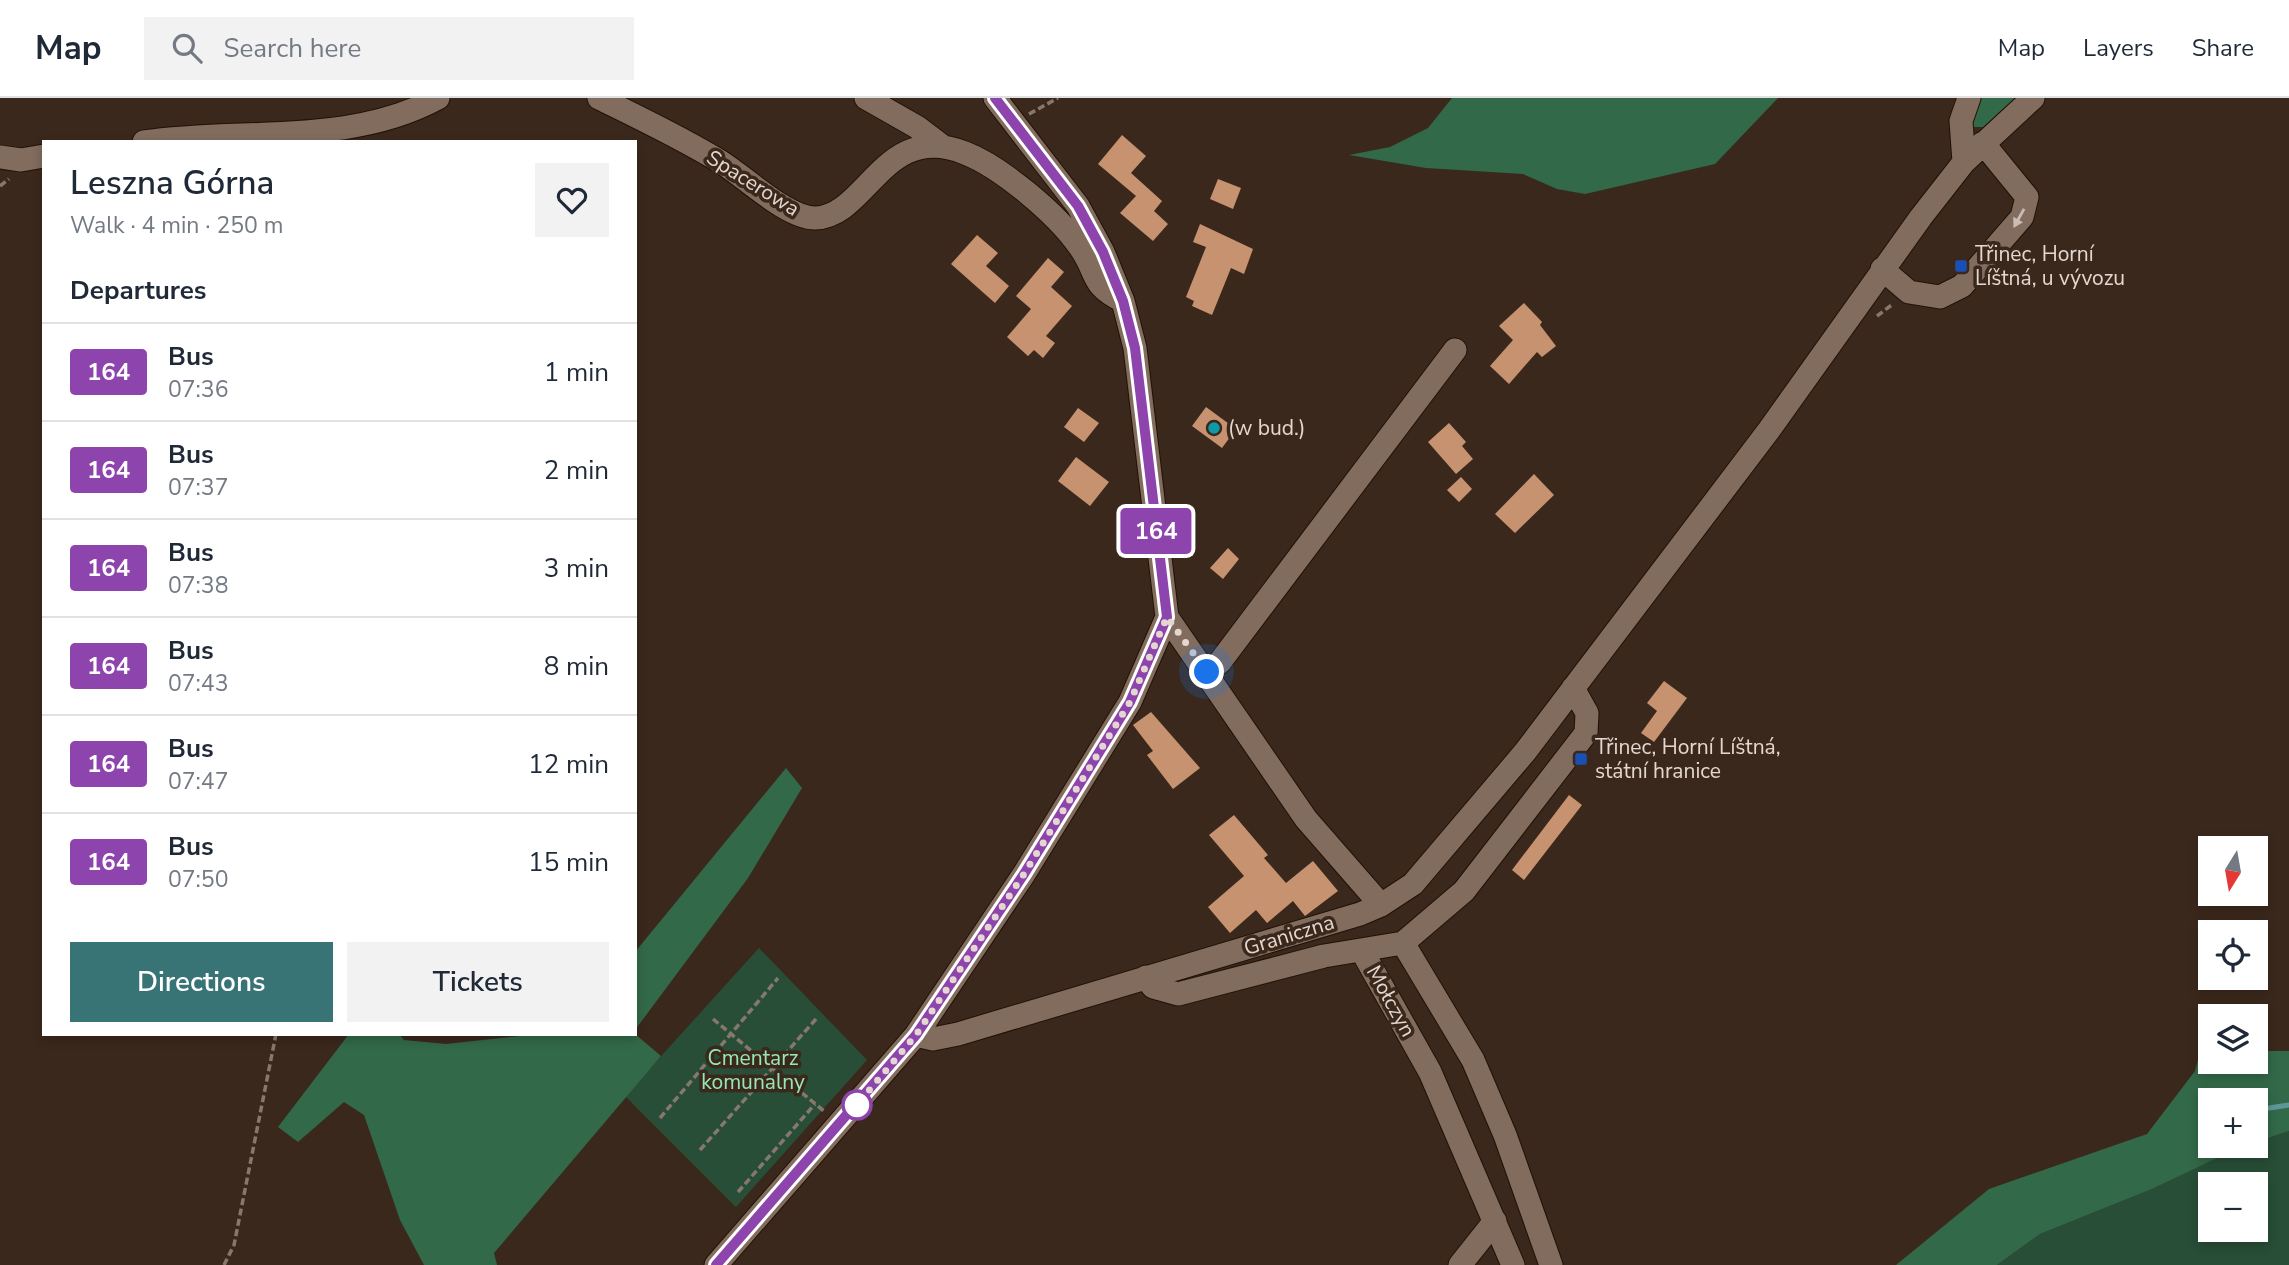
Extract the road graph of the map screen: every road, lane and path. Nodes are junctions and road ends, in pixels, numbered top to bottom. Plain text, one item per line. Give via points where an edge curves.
1 (438, 98) edge
2 (598, 98) edge
3 (866, 98) edge
4 (995, 98) edge
5 (1058, 98) edge
6 (1969, 98) edge
7 (2033, 98) edge
8 (1013, 123) junction
9 (172, 140) edge
10 (1983, 143) junction
11 (942, 146) junction
12 (42, 156) edge
13 (0, 157) edge
14 (1964, 162) junction
15 (1882, 269) junction
16 (1123, 301) junction
17 (1455, 350) dead end
18 (1167, 617) junction
19 (1207, 672) junction
20 (1573, 688) junction
21 (1455, 836) junction
22 (1486, 860) junction
23 (1381, 905) junction
24 (1403, 943) junction
25 (1362, 950) junction
26 (1146, 977) junction
27 (778, 978) dead end
28 (713, 1019) dead end
29 (816, 1019) dead end
30 (730, 1034) junction
31 (916, 1035) junction
32 (276, 1036) edge
33 (772, 1068) junction
34 (815, 1104) junction
35 (660, 1118) dead end
36 (839, 1125) junction
37 (700, 1150) dead end
38 (737, 1192) dead end
39 (1495, 1221) junction
40 (224, 1265) edge
41 (716, 1265) edge
42 (1460, 1265) edge
43 (1513, 1265) edge
44 (1551, 1265) edge

1 - 9 street via 411,113 365,126
2 - 11 street, Spacerowa via 720,161 793,213 814,218 842,209 893,160 916,148
3 - 11 street
4 - 8 street
5 - 8 path
6 - 14 street via 1961,121
7 - 10 street, Graniczna
8 - 16 street via 1078,206
10 - 14 street, Graniczna
10 -> 15 street via 2027,197 2022,217 1962,286 1940,297 1909,292
11 - 16 street via 991,167 1056,217 1081,247 1102,291
12 - 13 street
14 - 15 street, Graniczna
15 - 20 street, Graniczna via 1769,429
16 - 18 street via 1135,348
17 - 19 street via 1220,662
18 - 19 street
18 - 31 street via 1130,702 1024,874
19 - 23 street via 1306,819
20 - 21 street, Graniczna
20 - 22 street via 1587,713 1586,733
21 - 22 street
21 - 23 street, Graniczna via 1413,884
22 - 24 street via 1464,891
23 - 26 street, Graniczna
24 - 25 street
24 - 44 street via 1473,1060
25 - 26 street, Mołczyn via 1178,993 1153,987
25 - 39 street, Mołczyn via 1430,1072
26 - 31 street, Graniczna via 958,1034 933,1039
27 - 30 path
28 - 30 path
29 - 33 path
30 - 33 path
30 - 35 path
31 - 36 street
32 - 40 path via 234,1245
33 - 34 path
33 - 37 path
34 - 36 path
34 - 38 path
36 - 41 street
39 - 42 street
39 - 43 street, Mołczyn

